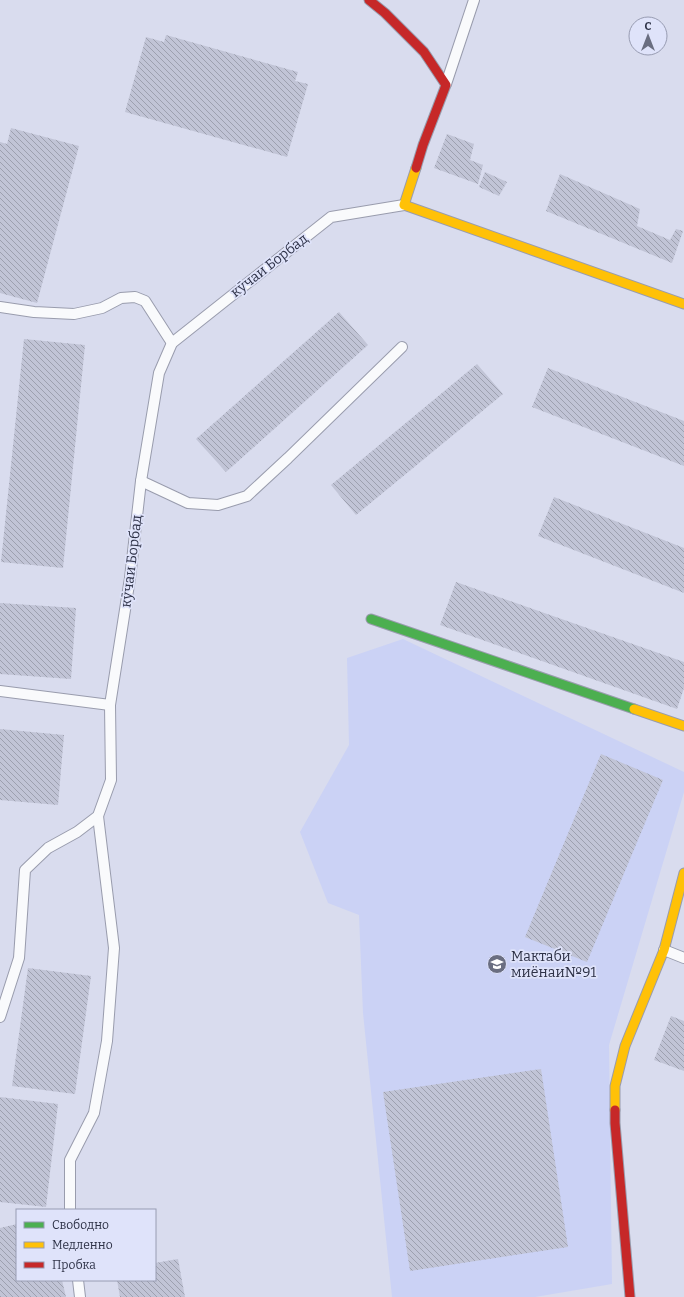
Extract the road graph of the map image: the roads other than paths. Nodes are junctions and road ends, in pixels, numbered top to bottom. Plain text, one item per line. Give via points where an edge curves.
1 (369, 0) edge
2 (474, 0) edge
3 (446, 85) junction
4 (404, 205) junction
5 (684, 304) edge
6 (0, 307) edge
7 (172, 342) junction
8 (402, 346) dead end
9 (141, 481) junction
10 (371, 619) dead end
11 (0, 691) edge
12 (110, 705) junction
13 (684, 726) edge
14 (98, 816) junction
15 (684, 873) edge
16 (664, 950) junction
17 (684, 958) edge
18 (0, 1017) edge
19 (70, 1209) edge
20 (78, 1281) edge
21 (80, 1297) edge
22 (630, 1297) edge

1 - 3 street via 424,52
2 - 3 lane
3 - 4 street
4 - 5 street
4 - 7 lane, кӯчаи Борбад via 331,216
6 - 7 lane via 74,314 102,308 121,298 135,296 145,300
7 - 9 lane, кӯчаи Борбад via 159,373
8 - 9 lane via 247,496 218,506 188,503
9 - 12 lane, кӯчаи Борбад via 130,578
10 - 13 street
11 - 12 lane
12 - 14 lane, кӯчаи Борбад via 111,780
14 - 18 lane via 77,832 48,848 24,870 19,958
14 - 19 lane via 114,948 107,1041 94,1113 70,1160
15 - 16 street
16 - 17 lane
16 - 22 street via 625,1046 615,1086 615,1123
20 - 21 lane

